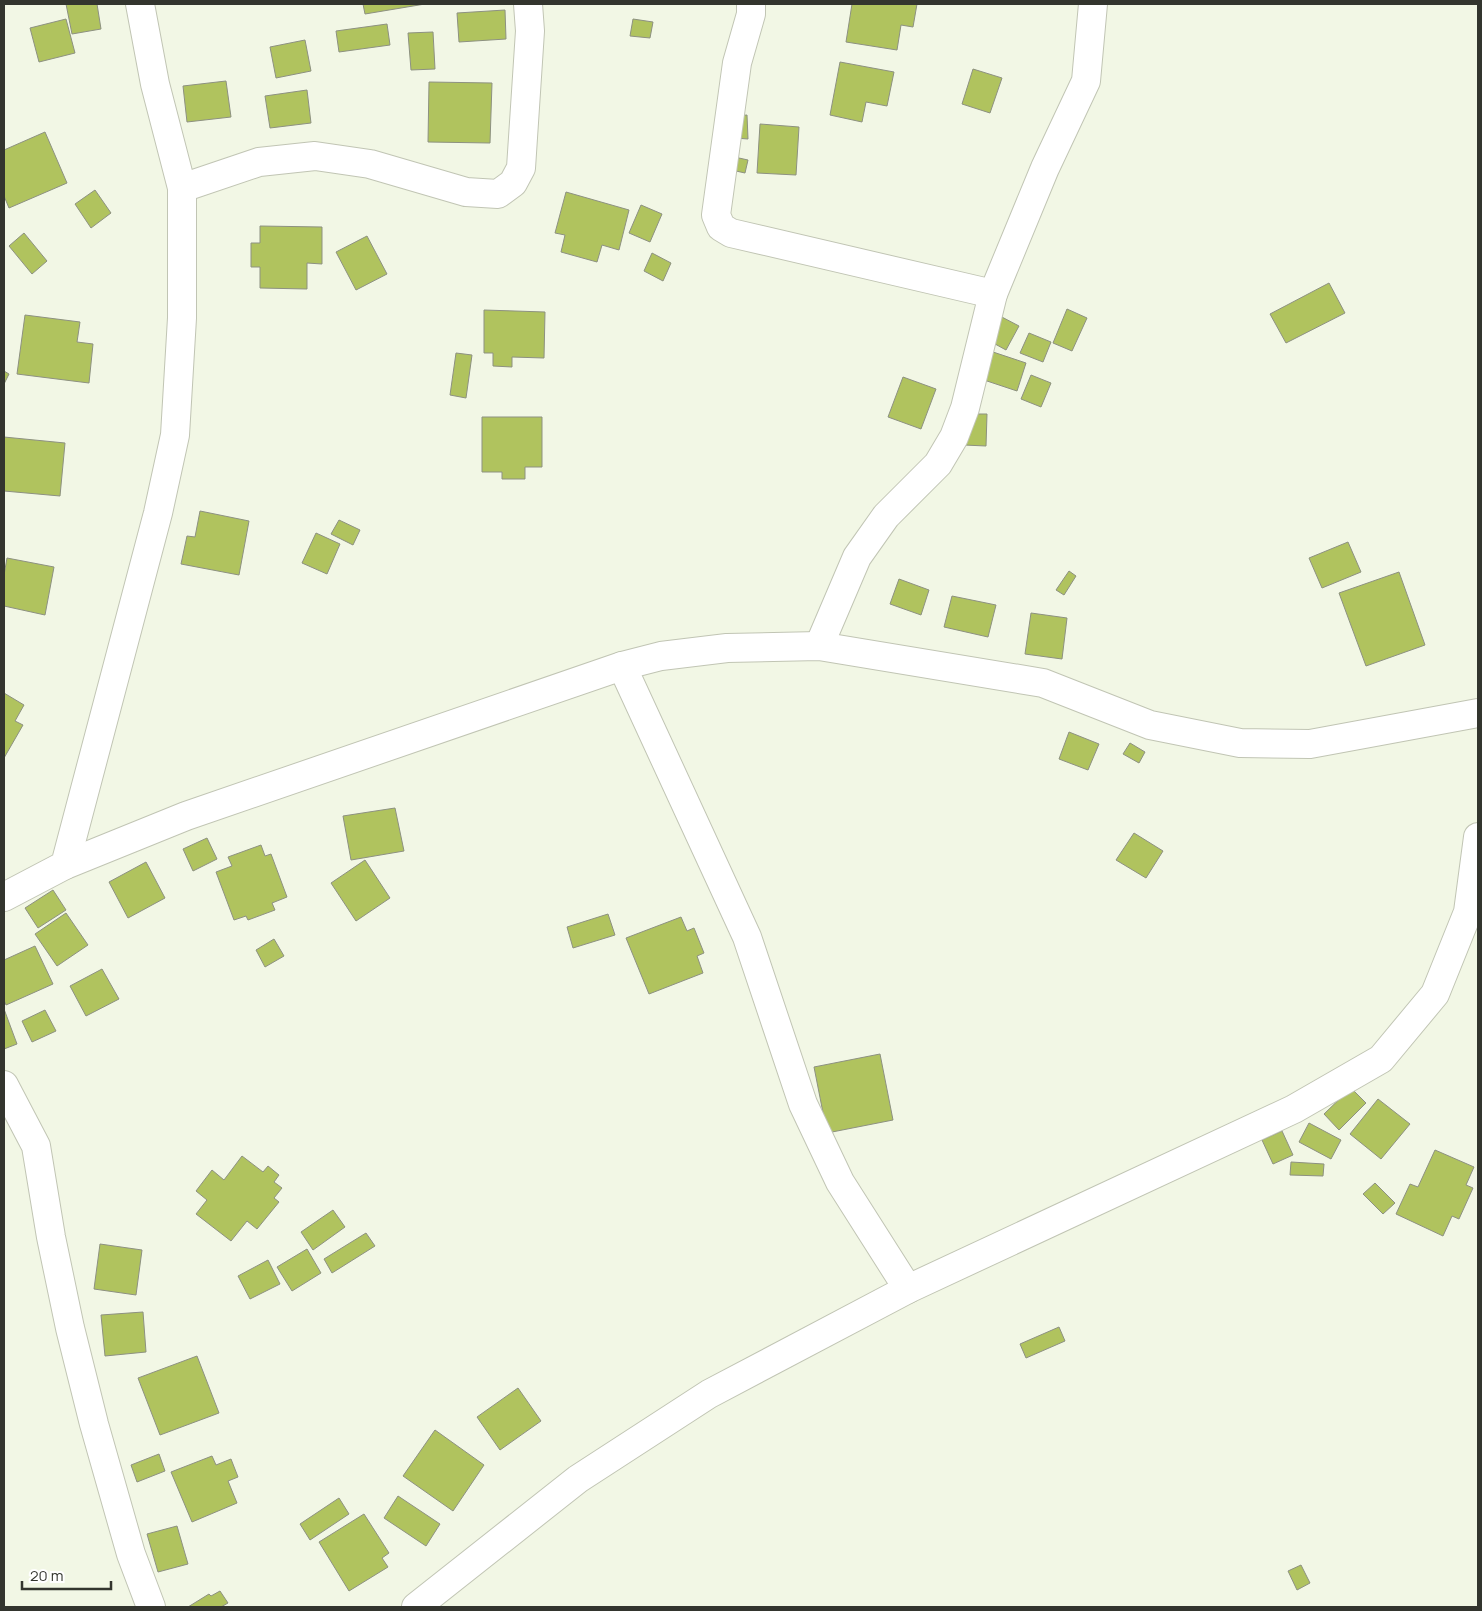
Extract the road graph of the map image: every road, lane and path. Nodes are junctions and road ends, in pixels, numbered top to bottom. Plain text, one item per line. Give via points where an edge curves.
1 (140, 4) edge
2 (528, 4) edge
3 (752, 4) edge
4 (1093, 4) edge
5 (182, 188) junction
6 (993, 294) junction
7 (818, 646) junction
8 (622, 666) junction
9 (1478, 713) edge
10 (1478, 837) edge
11 (65, 865) junction
12 (4, 897) edge
13 (4, 1085) edge
14 (908, 1289) junction
15 (151, 1607) edge
16 (416, 1607) edge

1 - 5 street via 155,84
2 - 5 street via 530,31 521,168 513,183 498,194 466,192 370,164 315,156 259,162
3 - 6 street via 737,64 717,206 716,215 721,226 731,233
4 - 6 street via 1086,81 1045,168
5 - 11 street via 182,318 175,435 158,513
6 - 7 street via 965,408 954,437 938,464 886,516 857,557
7 - 8 street via 727,648 661,656
7 - 9 street via 1044,684 1150,725 1240,744 1310,744
8 - 11 street via 186,816
8 - 14 street via 747,938 804,1104 840,1182
10 - 14 street via 1468,912 1435,994 1381,1059 1294,1109
11 - 12 street
13 - 15 street via 36,1146 72,1338 131,1554
14 - 16 street via 709,1394 578,1479

